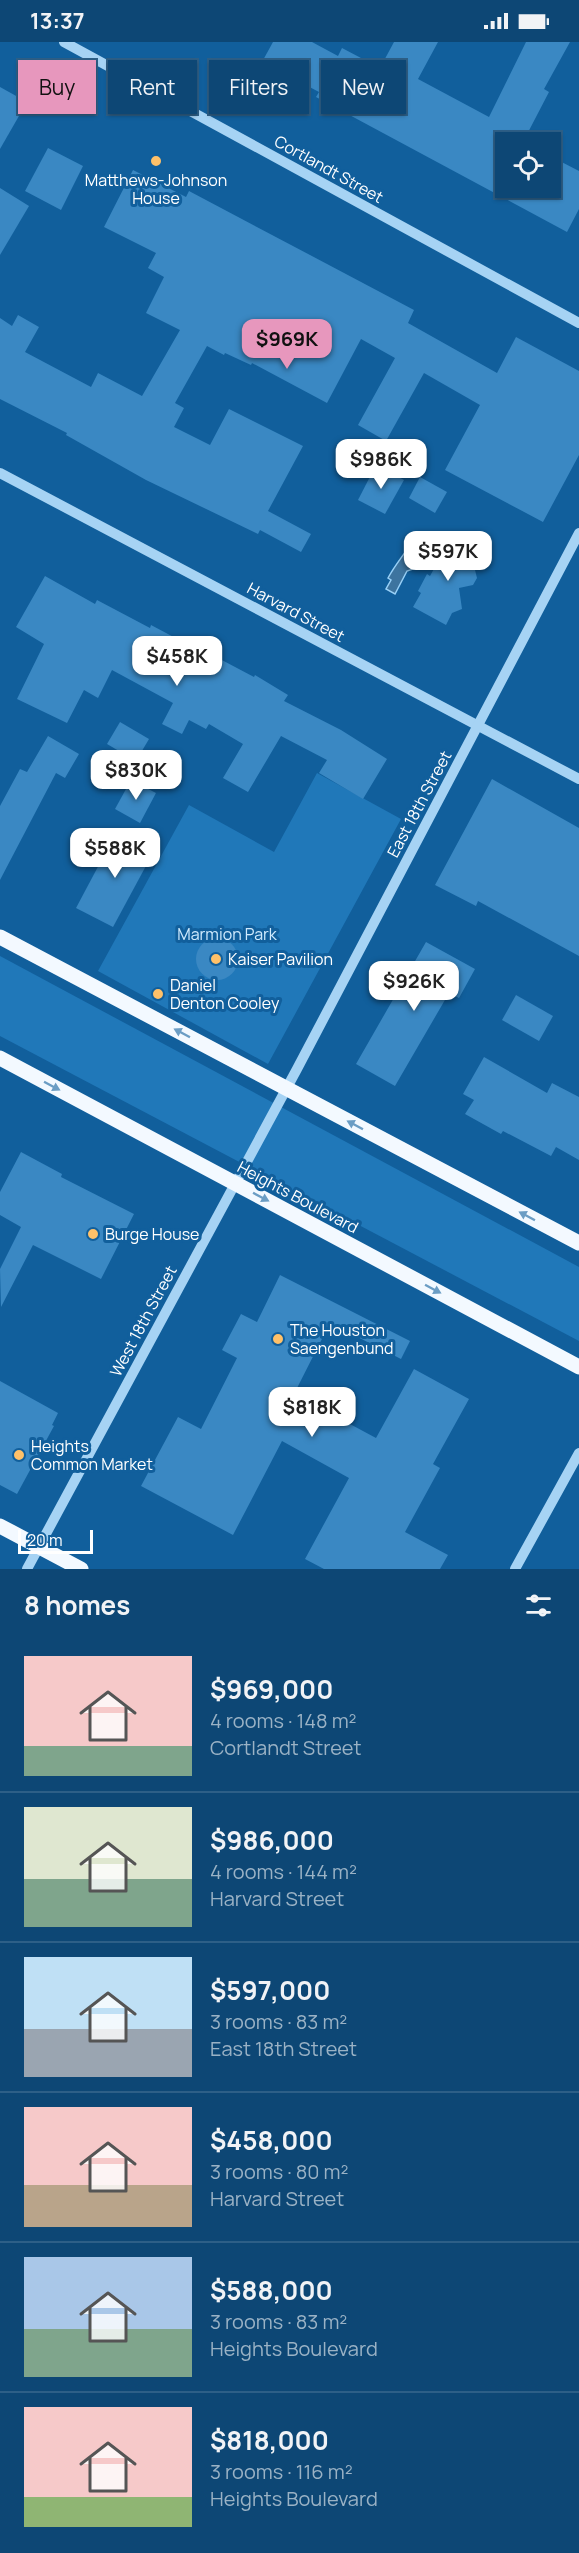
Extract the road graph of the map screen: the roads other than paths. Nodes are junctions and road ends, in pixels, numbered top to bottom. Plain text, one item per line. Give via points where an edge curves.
1 (64, 42) edge
2 (579, 323) edge
3 (0, 473) edge
4 (579, 533) edge
5 (478, 725) junction
6 (579, 779) edge
7 (0, 937) edge
8 (0, 1058) edge
9 (287, 1089) junction
10 (235, 1184) junction
11 (579, 1243) edge
12 (579, 1367) edge
13 (579, 1453) edge
14 (0, 1526) edge
15 (39, 1546) junction
16 (27, 1569) edge
17 (81, 1569) edge
18 (515, 1569) edge

1 - 2 street, Cortlandt Street
3 - 5 street, Harvard Street
4 - 5 street, East 18th Street
5 - 6 street, Harvard Street
5 - 9 street, East 18th Street
9 -> 7 main road
8 -> 10 main road, Heights Boulevard
9 - 10 street, West 18th Street
11 -> 9 main road
10 -> 12 main road, Heights Boulevard
10 - 15 street, West 18th Street
13 - 18 street
14 - 15 main road
15 - 16 street, West 18th Street
15 - 17 main road

